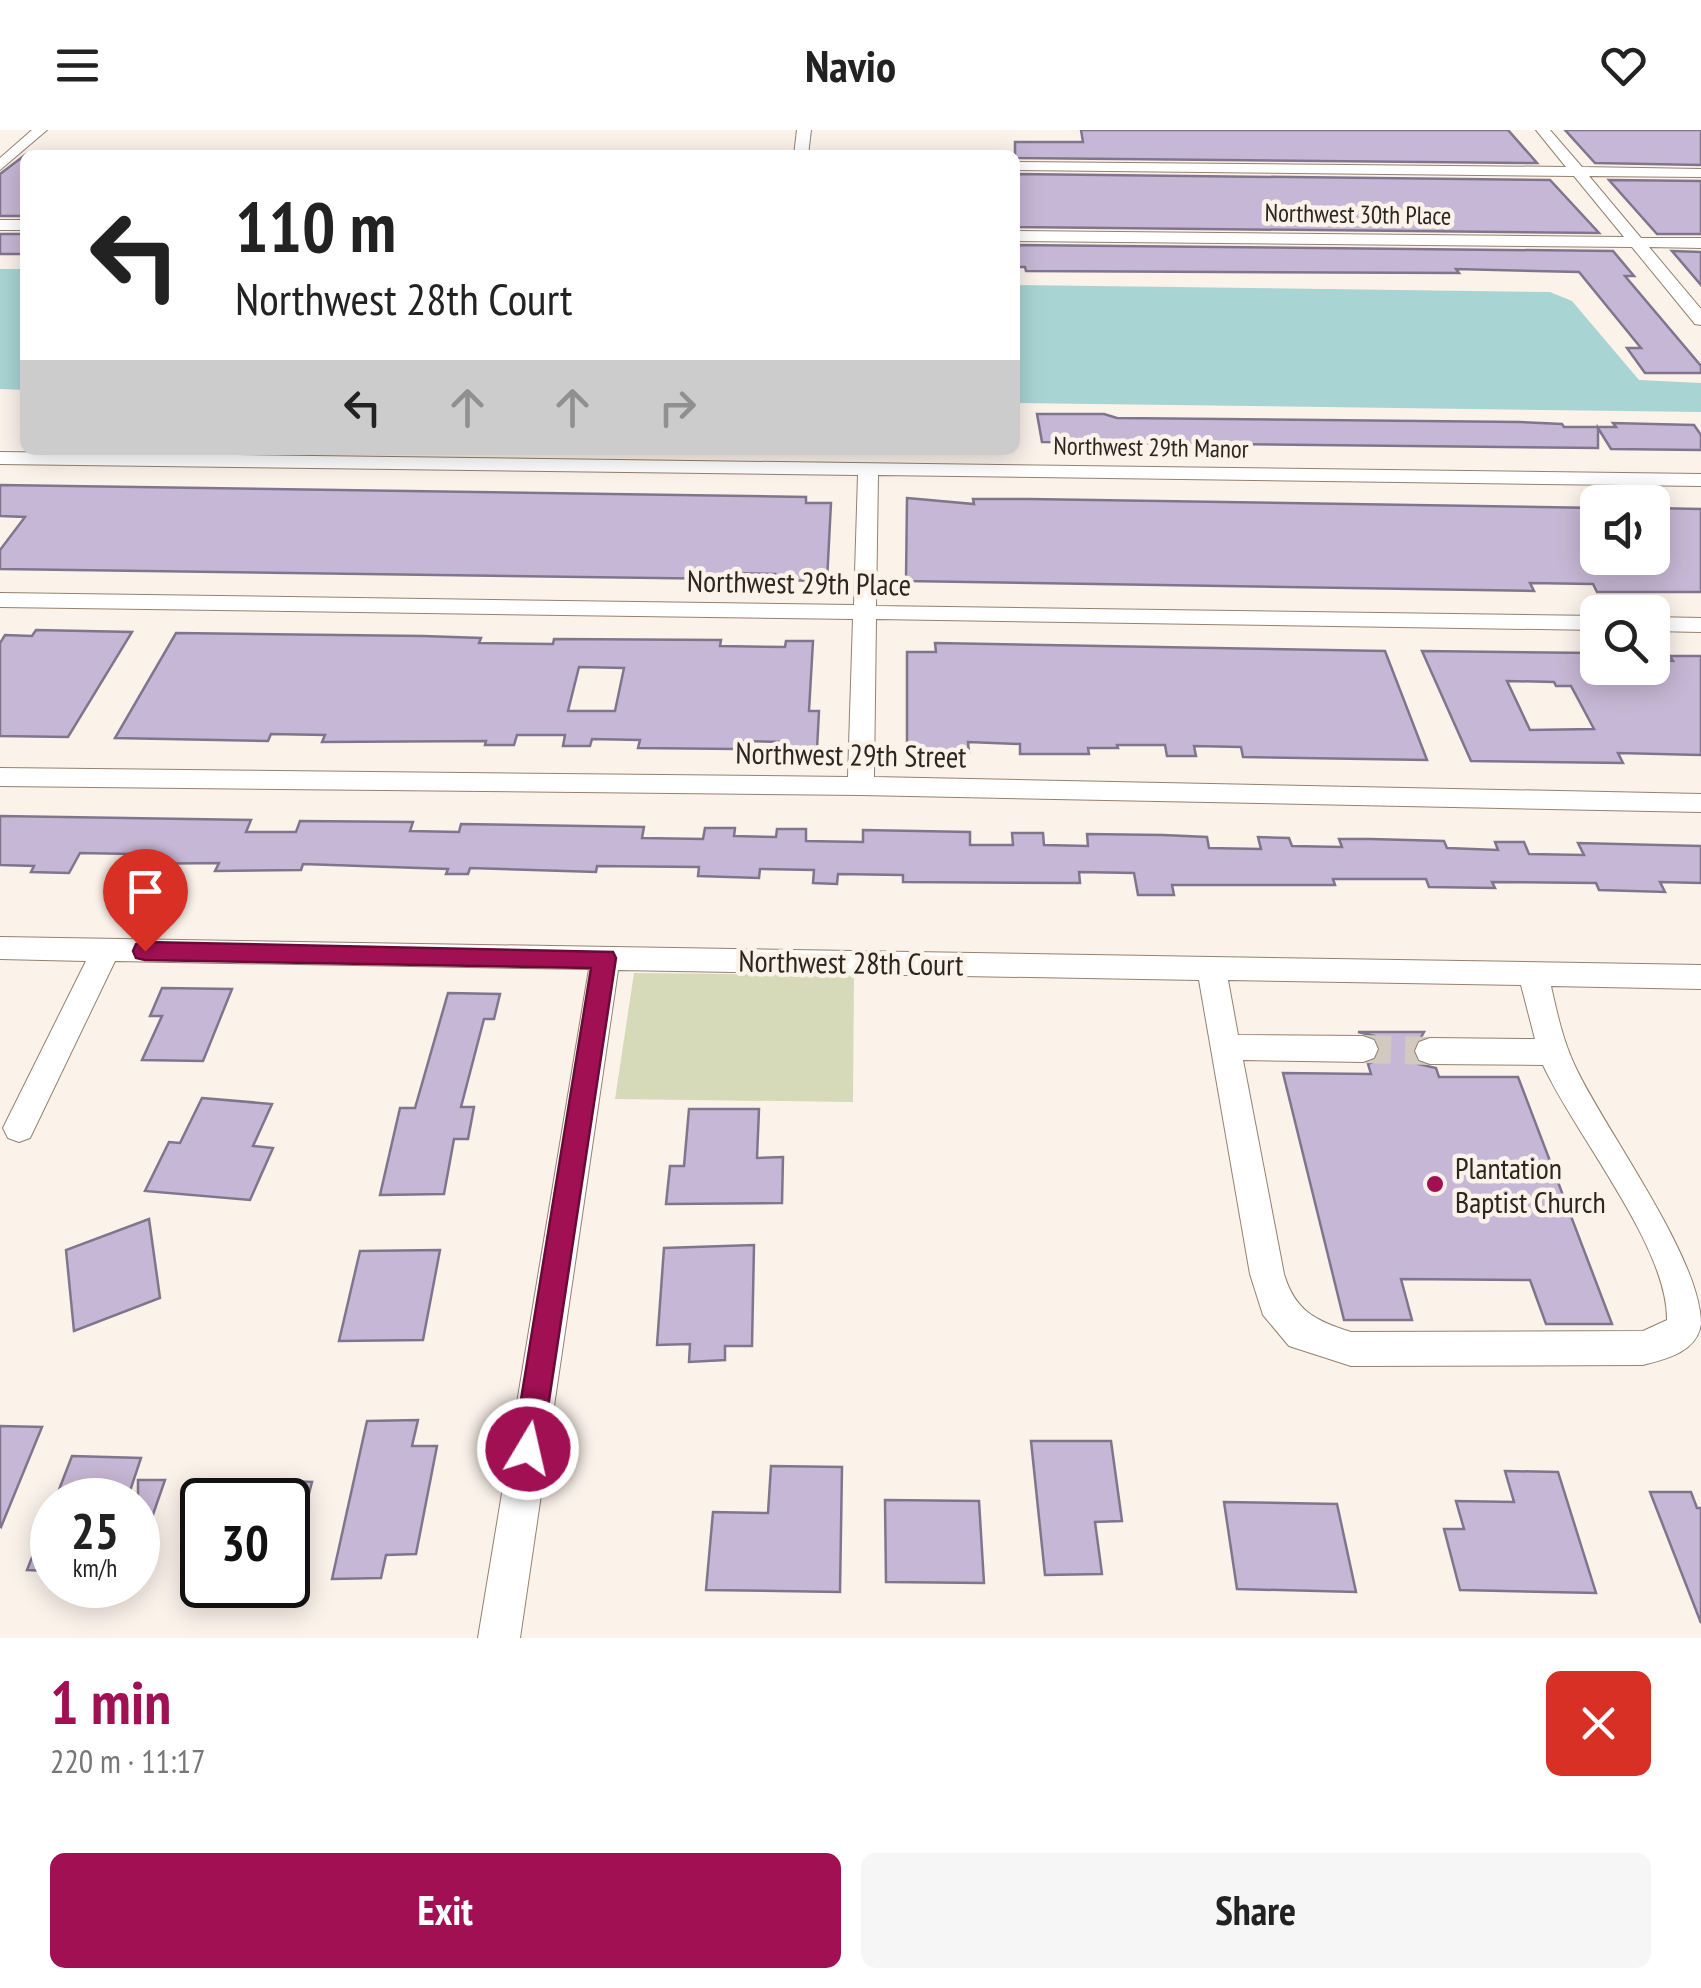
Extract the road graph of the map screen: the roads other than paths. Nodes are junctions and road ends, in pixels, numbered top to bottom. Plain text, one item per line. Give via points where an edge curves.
1 (40, 130) edge
2 (1543, 130) edge
3 (21, 150) edge
4 (1020, 166) edge
5 (1577, 171) junction
6 (1701, 172) edge
7 (1020, 236) edge
8 (1635, 242) junction
9 (1701, 243) edge
10 (1701, 320) edge
11 (0, 458) edge
12 (868, 468) junction
13 (1701, 480) edge
14 (0, 600) edge
15 (866, 613) junction
16 (1580, 623) edge
17 (1670, 624) edge
18 (1701, 624) edge
19 (0, 777) edge
20 (861, 786) junction
21 (1701, 803) edge
22 (0, 948) edge
23 (106, 950) junction
24 (604, 958) junction
25 (1211, 967) junction
26 (1534, 974) junction
27 (1701, 978) edge
28 (1225, 1047) junction
29 (1363, 1049) tunnel mouth
30 (1430, 1051) tunnel mouth
31 (1554, 1052) junction
32 (19, 1128) dead end
33 (499, 1638) edge

1 - 3 street
2 - 5 street
4 - 5 street
5 - 6 street
5 - 8 street
7 - 8 street, Northwest 30th Place
8 - 9 street, Northwest 30th Place
8 - 10 street
11 - 12 street, Northwest 29th Manor
12 - 13 street, Northwest 29th Manor
12 - 15 street
14 - 15 street, Northwest 29th Place
15 - 16 street, Northwest 29th Place
15 - 20 street
17 - 18 street
19 - 20 street, Northwest 29th Street
20 - 21 street, Northwest 29th Street
22 - 23 street, Northwest 28th Court
23 - 24 street, Northwest 28th Court
23 - 32 street
24 - 25 street, Northwest 28th Court
24 - 33 street
25 - 26 street, Northwest 28th Court
25 - 28 street
26 - 27 street, Northwest 28th Court
26 - 31 street
28 - 29 street
28 - 31 street via 1267,1274 1275,1302 1302,1334 1351,1349 1644,1348 1672,1340 1685,1324 1685,1295
30 - 31 street

